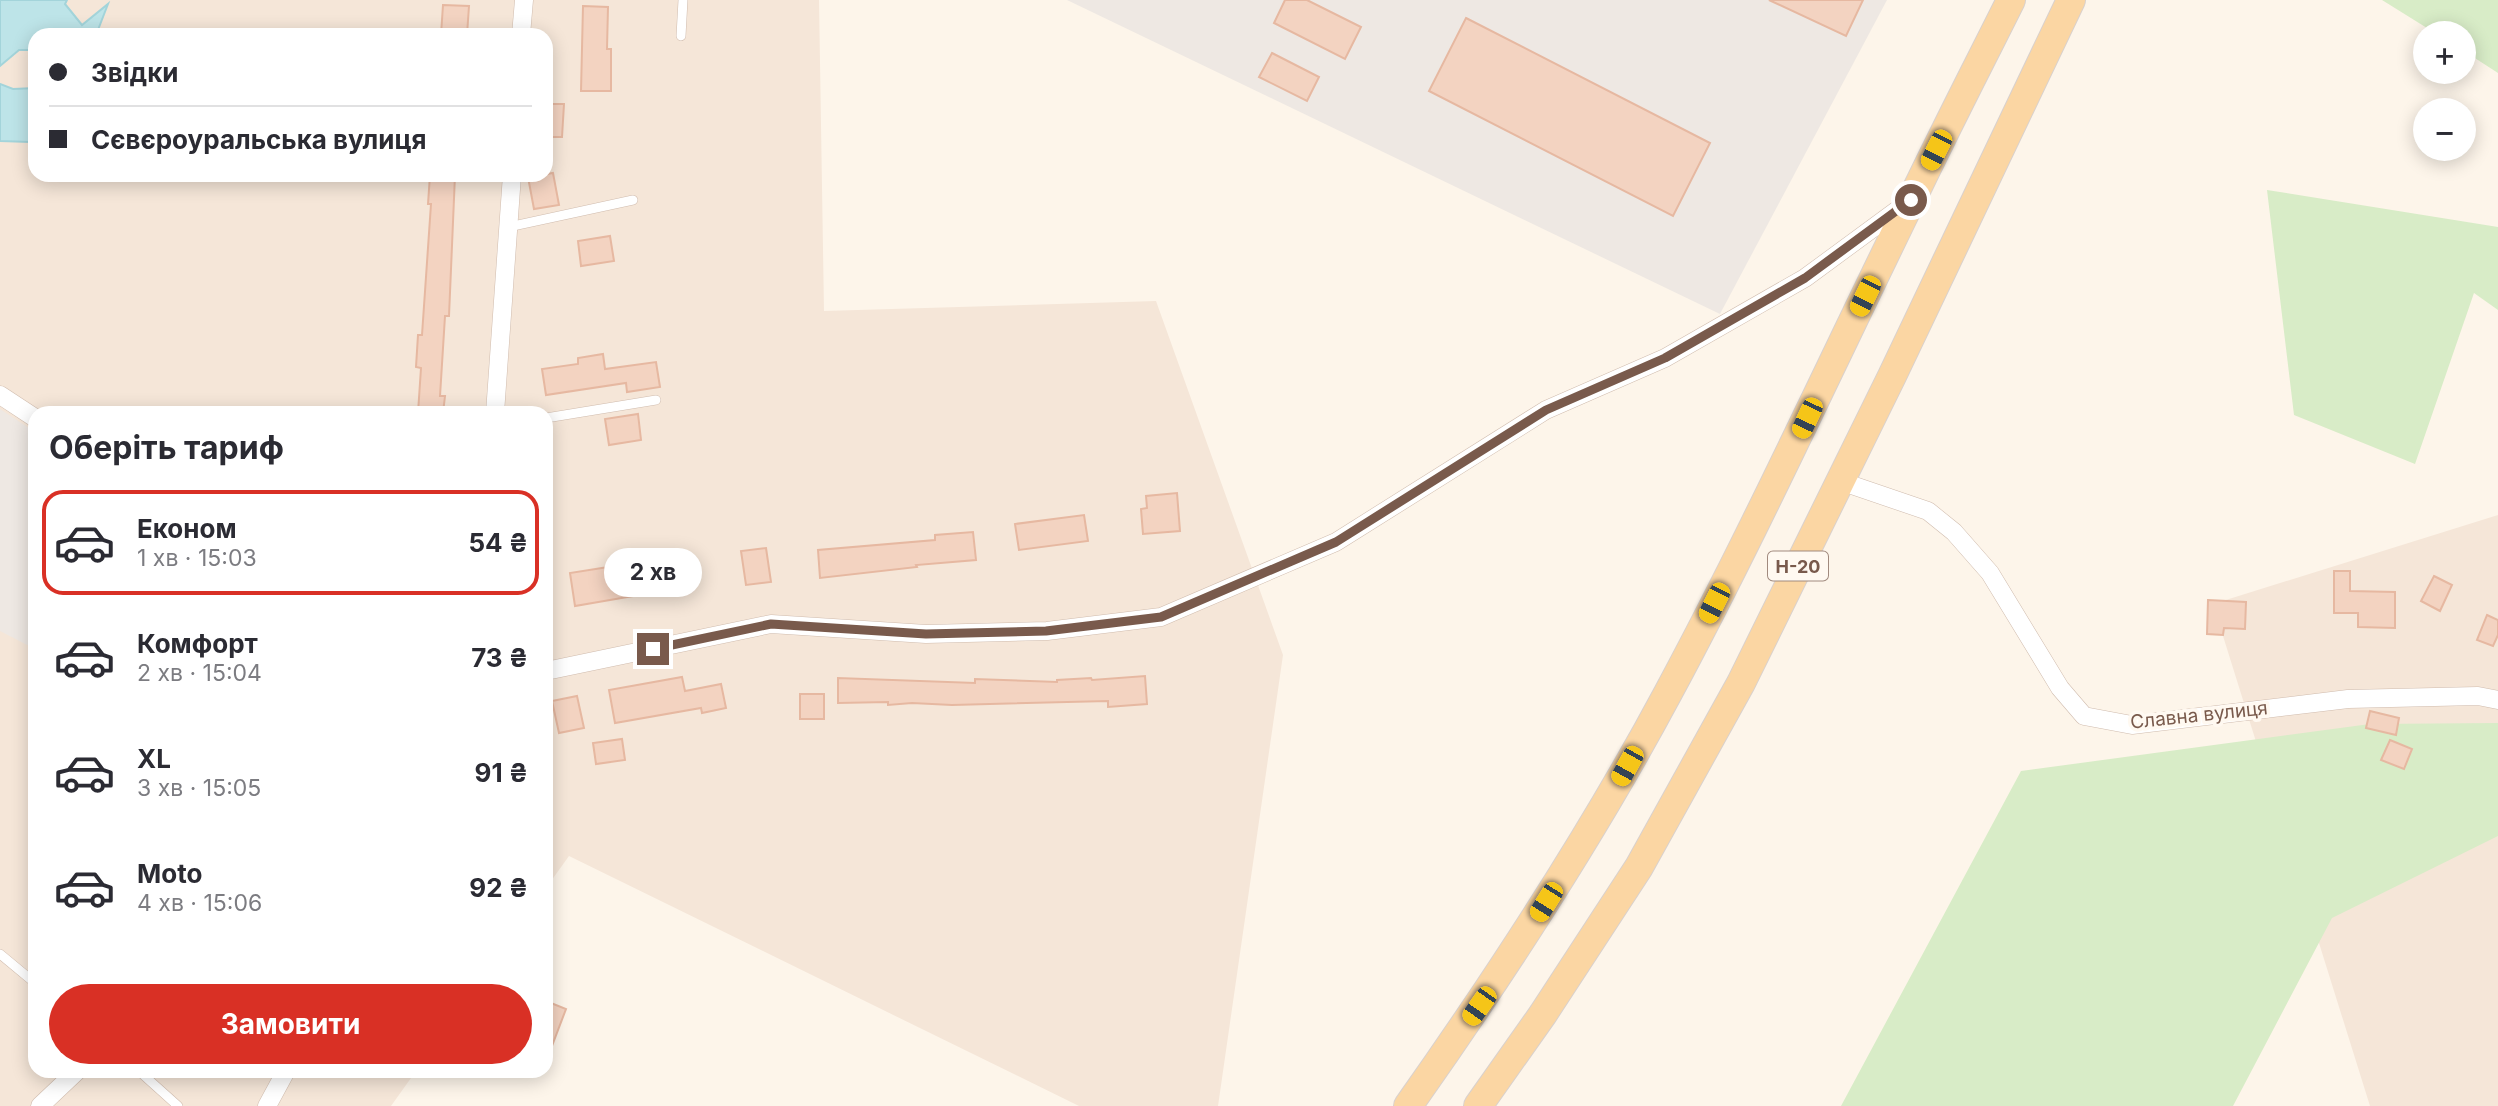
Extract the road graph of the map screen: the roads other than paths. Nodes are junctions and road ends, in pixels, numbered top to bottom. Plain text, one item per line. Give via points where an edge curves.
1 (524, 0) edge
2 (683, 0) edge
3 (2011, 0) edge
4 (2071, 0) edge
5 (522, 28) edge
6 (681, 36) dead end
7 (511, 182) edge
8 (1911, 200) junction
9 (633, 201) dead end
10 (508, 227) junction
11 (0, 395) edge
12 (656, 400) dead end
13 (495, 406) edge
14 (28, 413) edge
15 (553, 417) edge
16 (1840, 481) junction
17 (553, 670) edge
18 (2498, 700) edge
19 (0, 954) edge
20 (28, 977) edge
21 (70, 1078) edge
22 (147, 1078) edge
23 (282, 1078) edge
24 (40, 1106) edge
25 (178, 1106) edge
26 (267, 1106) edge
27 (1408, 1106) edge
28 (1478, 1106) edge

1 - 5 street
2 - 6 lane
3 - 8 main road, Н-20
4 - 16 main road, Н-20
7 - 10 street
8 - 17 street via 1805,278 1665,358 1546,410 1336,542 1161,617 1046,631 939,633 771,624
8 - 27 main road, Н-20 via 1668,694 1493,986
9 - 10 lane
10 - 13 street
11 - 14 street
12 - 15 lane
16 - 18 street, Славна вулиця via 1928,511 1954,532 1990,573 2060,688 2084,716 2132,725 2348,699 2478,696
16 - 28 main road, Н-20 via 1741,683 1639,867
19 - 20 lane
21 - 24 street
22 - 25 lane
23 - 26 street

